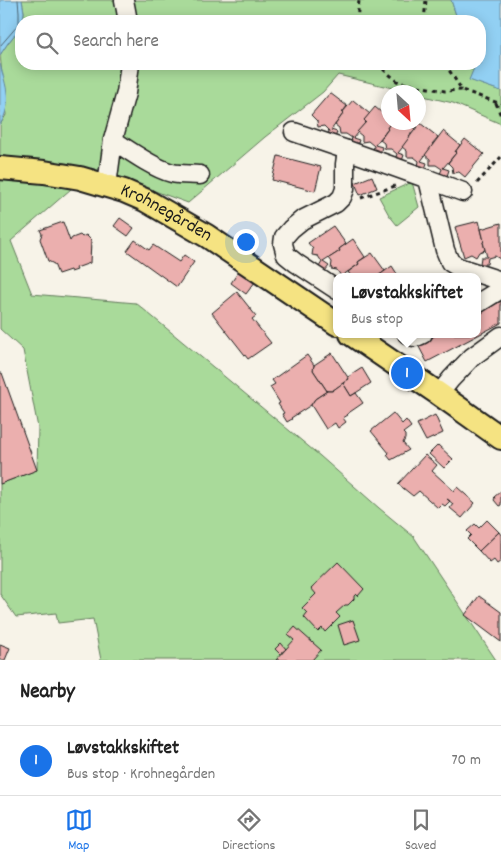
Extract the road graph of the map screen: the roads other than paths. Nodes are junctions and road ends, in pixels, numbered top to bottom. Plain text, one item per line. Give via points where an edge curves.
1 (124, 0) edge
2 (127, 15) edge
3 (129, 70) edge
4 (294, 132) dead end
5 (113, 140) junction
6 (347, 150) junction
7 (0, 168) edge
8 (200, 175) dead end
9 (422, 176) junction
10 (107, 185) junction
11 (463, 192) road end
12 (476, 273) edge
13 (481, 274) edge
14 (501, 281) edge
15 (333, 287) edge
16 (501, 289) edge
17 (481, 302) edge
18 (333, 321) edge
19 (501, 336) edge
20 (357, 338) edge
21 (440, 394) junction
22 (501, 438) edge

1 - 2 street
3 - 5 street
4 - 6 street
5 - 8 street via 167,172
5 - 10 street
6 - 9 street
6 - 15 street via 342,196 302,220 284,237 283,244 286,256
7 - 10 main road, Krohnegården via 50,173
9 - 11 street
9 - 12 street via 450,262
10 - 18 main road, Krohnegården via 145,200 208,236
13 - 14 street
16 - 17 street
19 - 21 street via 472,357
20 - 21 main road
21 - 22 main road

